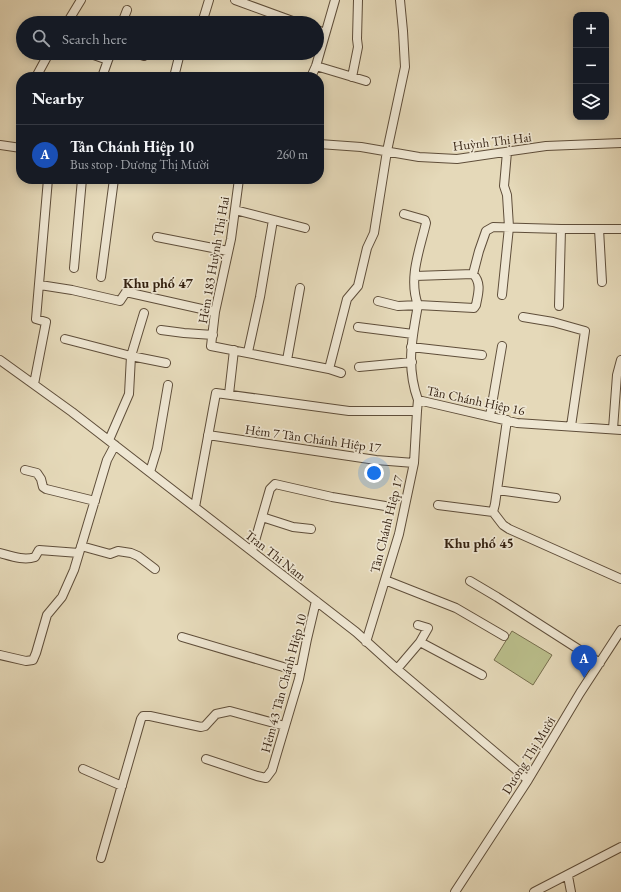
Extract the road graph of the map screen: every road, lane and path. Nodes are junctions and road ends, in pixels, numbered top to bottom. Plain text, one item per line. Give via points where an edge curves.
1 (81, 0) edge
2 (209, 0) edge
3 (235, 0) edge
4 (335, 0) edge
5 (358, 0) edge
6 (400, 0) edge
7 (127, 10) dead end
8 (71, 16) edge
9 (125, 16) edge
10 (204, 16) edge
11 (279, 16) edge
12 (324, 24) edge
13 (45, 60) edge
14 (109, 60) edge
15 (178, 60) edge
16 (317, 60) edge
17 (316, 66) junction
18 (39, 72) edge
19 (104, 72) edge
20 (175, 72) edge
21 (313, 72) edge
22 (352, 77) junction
23 (366, 81) dead end
24 (621, 142) edge
25 (324, 144) edge
26 (0, 145) edge
27 (16, 147) edge
28 (387, 151) junction
29 (506, 152) junction
30 (48, 184) edge
31 (82, 184) edge
32 (113, 184) edge
33 (238, 184) edge
34 (235, 210) junction
35 (404, 214) dead end
36 (273, 220) junction
37 (509, 227) junction
38 (305, 228) dead end
39 (561, 229) junction
40 (599, 229) junction
41 (621, 229) edge
42 (157, 237) dead end
43 (228, 251) junction
44 (74, 268) dead end
45 (473, 274) junction
46 (415, 276) junction
47 (102, 277) dead end
48 (602, 282) dead end
49 (40, 285) junction
50 (300, 288) dead end
51 (502, 295) dead end
52 (378, 301) dead end
53 (418, 305) junction
54 (559, 306) dead end
55 (215, 312) junction
56 (144, 313) dead end
57 (523, 317) dead end
58 (358, 327) dead end
59 (160, 330) dead end
60 (413, 334) junction
61 (213, 335) junction
62 (65, 339) dead end
63 (502, 346) dead end
64 (411, 347) junction
65 (234, 350) junction
66 (248, 352) junction
67 (131, 356) junction
68 (482, 356) dead end
69 (0, 360) edge
70 (286, 360) junction
71 (621, 360) edge
72 (412, 362) junction
73 (166, 363) dead end
74 (360, 367) dead end
75 (329, 369) junction
76 (341, 373) dead end
77 (34, 384) junction
78 (168, 385) dead end
79 (229, 394) junction
80 (418, 400) junction
81 (417, 411) junction
82 (490, 416) junction
83 (507, 420) junction
84 (571, 426) junction
85 (617, 429) edge
86 (208, 435) junction
87 (112, 442) junction
88 (414, 463) junction
89 (25, 470) dead end
90 (150, 472) junction
91 (497, 490) junction
92 (556, 498) dead end
93 (95, 501) junction
94 (438, 505) dead end
95 (385, 506) dead end
96 (195, 507) junction
97 (493, 512) junction
98 (262, 517) junction
99 (311, 529) dead end
100 (80, 550) junction
101 (252, 551) junction
102 (0, 553) edge
103 (155, 570) dead end
104 (621, 579) edge
105 (385, 580) junction
106 (470, 581) dead end
107 (316, 601) junction
108 (418, 625) dead end
109 (621, 630) edge
110 (504, 636) dead end
111 (182, 638) dead end
112 (366, 642) junction
113 (420, 642) junction
114 (0, 655) edge
115 (600, 663) junction
116 (301, 669) junction
117 (397, 670) junction
118 (482, 675) dead end
119 (285, 726) junction
120 (206, 759) dead end
121 (83, 769) dead end
122 (528, 780) junction
123 (122, 786) junction
124 (621, 847) edge
125 (101, 858) dead end
126 (568, 876) junction
127 (455, 892) edge
128 (534, 892) edge
129 (571, 892) edge

1 - 8 street
2 - 10 street
3 - 11 street
4 - 12 street
5 - 22 street via 358,47
6 - 28 street via 404,67
7 - 9 street
13 - 18 street
14 - 19 street
15 - 20 street
16 - 17 street
17 - 21 street
17 - 22 street
22 - 23 street
24 - 29 street, Huỳnh Thị Hai via 546,146
25 - 28 street, Huỳnh Thị Hai
26 - 27 street
28 - 29 street, Huỳnh Thị Hai via 419,157 457,159
28 - 75 street via 374,233 367,248 358,286 346,299
29 - 37 street via 504,186
30 - 49 street
31 - 44 street
32 - 47 street
33 - 34 street, Hẻm 183 Huỳnh Thị Hai
34 - 36 street
34 - 43 street, Hẻm 183 Huỳnh Thị Hai
35 - 46 street via 425,220
36 - 38 street
36 - 66 street
37 - 39 street
37 - 45 street via 493,227 486,231
37 - 51 street
39 - 40 street
39 - 54 street
40 - 41 street
40 - 48 street
42 - 43 street
43 - 55 street, Hẻm 183 Huỳnh Thị Hai
45 - 46 street
45 - 53 street via 479,283 474,308
46 - 53 street
49 - 55 street via 120,301 126,292
49 - 77 street via 36,319 46,322
50 - 70 street
52 - 53 street via 398,306
53 - 60 street
55 - 61 street, Hẻm 183 Huỳnh Thị Hai
56 - 67 street
57 - 84 street via 585,331
58 - 60 street
59 - 61 street
60 - 64 street
61 - 65 street, Hẻm 183 Huỳnh Thị Hai via 211,346
62 - 67 street
63 - 82 street
64 - 68 street
64 - 72 street
65 - 66 street
65 - 79 street
66 - 70 street
67 - 73 street
67 - 87 street via 128,394
69 - 77 street, Tran Thi Nam
70 - 75 street
71 - 85 street via 617,375
72 - 74 street
72 - 80 street via 413,386
75 - 76 street
77 - 87 street, Tran Thi Nam
78 - 90 street via 157,449
79 - 81 street, Tân Chánh Hiệp 16 via 349,410
79 - 86 street, Tân Chánh Hiệp 16 via 216,393
80 - 81 street, Tân Chánh Hiệp 16
80 - 82 street, Tân Chánh Hiệp 16
81 - 88 street, Tân Chánh Hiệp 17
82 - 83 street, Tân Chánh Hiệp 16
83 - 84 street, Tân Chánh Hiệp 16 via 517,423
83 - 91 street
84 - 85 street, Tân Chánh Hiệp 16
86 - 88 street, Hẻm 7 Tân Chánh Hiệp 17
86 - 96 street
87 - 90 street, Tran Thi Nam
87 - 93 street
88 - 105 street, Tân Chánh Hiệp 17 via 399,534
89 - 93 street via 37,473 46,489
90 - 96 street, Tran Thi Nam
91 - 92 street
91 - 97 street
93 - 100 street
94 - 97 street
95 - 98 street via 275,484 270,489
96 - 101 street, Tran Thi Nam
97 - 104 street via 509,529
98 - 99 street via 294,527
98 - 101 street
100 - 102 street via 39,550 35,558 31,559
100 - 103 street via 110,554 123,551 131,553
100 - 114 street via 62,596 47,615 33,660 26,661
101 - 107 street, Tran Thi Nam
105 - 110 street via 456,608
105 - 112 street, Tân Chánh Hiệp 17
106 - 115 street
107 - 112 street, Tran Thi Nam
107 - 116 street, Hẻm 43 Tân Chánh Hiệp 10
108 - 113 street via 428,628
109 - 115 street, Dương Thị Mười
111 - 116 street via 290,669
112 - 117 street, Tran Thi Nam
113 - 117 street
113 - 118 street
115 - 122 street, Dương Thị Mười
116 - 119 street, Hẻm 43 Tân Chánh Hiệp 10
117 - 122 street, Tran Thi Nam
119 - 120 street, Hẻm 43 Tân Chánh Hiệp 10 via 272,770 266,778
119 - 123 street via 230,711 216,714 201,727 143,716
121 - 123 street
122 - 127 street, Dương Thị Mười
123 - 125 street
124 - 126 street
126 - 128 street
126 - 129 street

